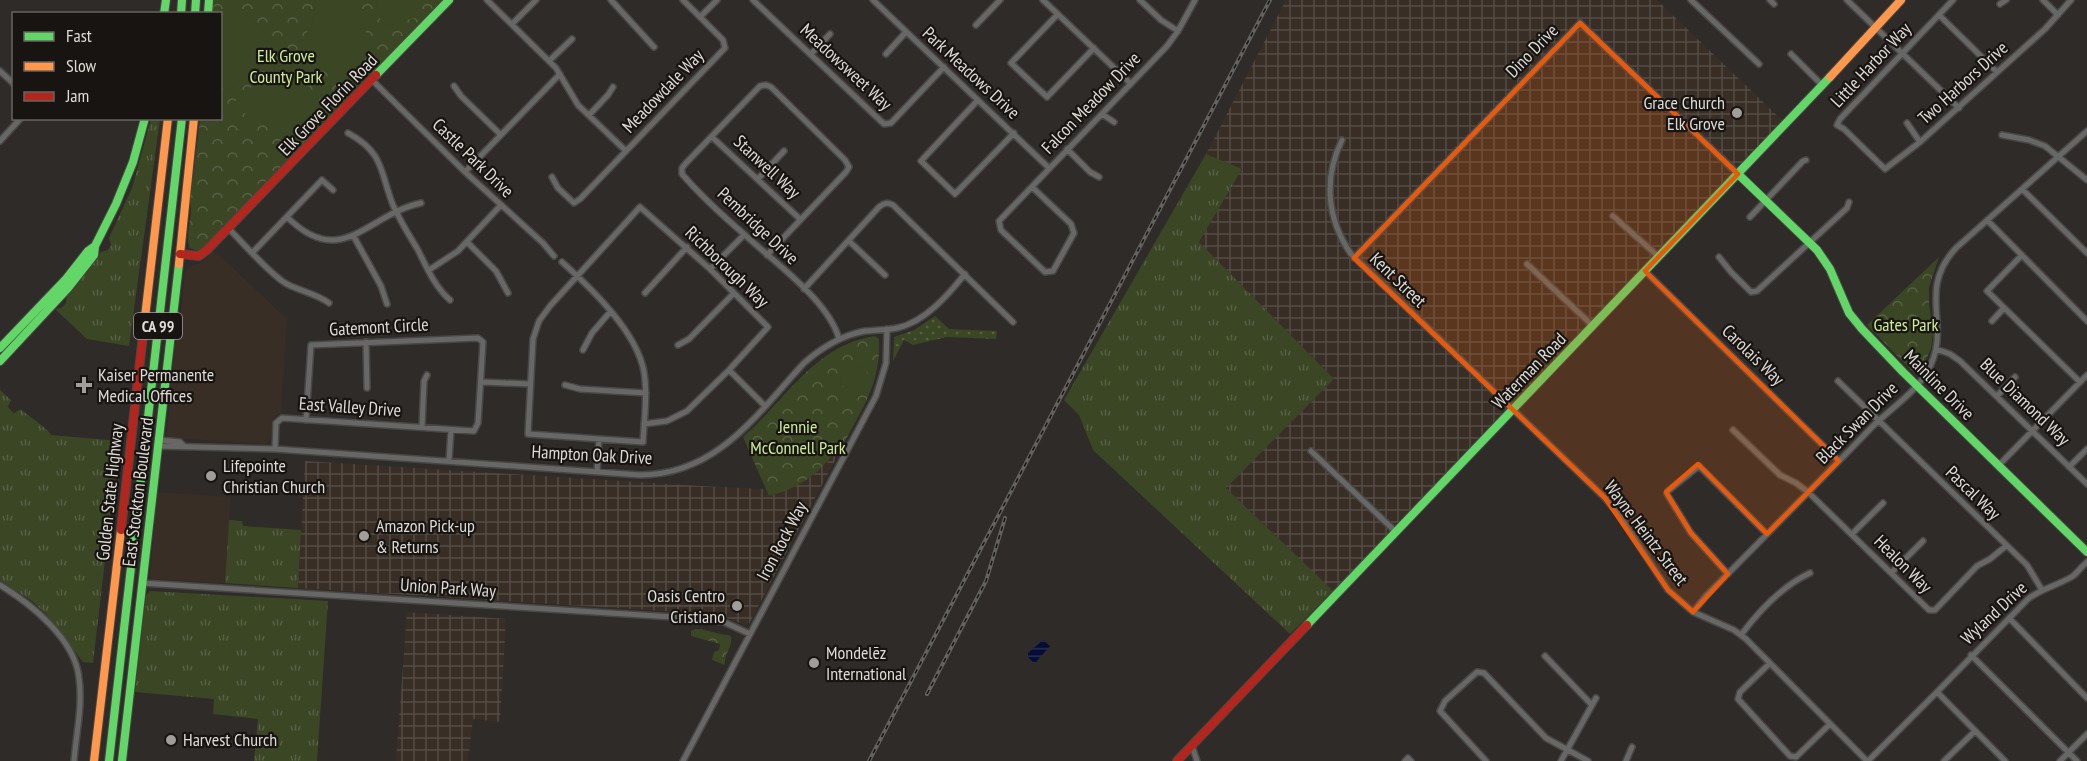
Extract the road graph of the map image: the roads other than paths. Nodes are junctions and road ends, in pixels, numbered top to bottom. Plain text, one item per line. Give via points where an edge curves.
1 (449, 0) edge
2 (487, 0) edge
3 (536, 0) edge
4 (611, 0) edge
5 (683, 0) edge
6 (717, 0) edge
7 (753, 0) edge
8 (873, 0) edge
9 (1000, 0) edge
10 (1043, 0) edge
11 (1140, 0) edge
12 (1195, 0) edge
13 (1691, 0) edge
14 (1847, 0) edge
15 (1901, 0) edge
16 (1953, 0) edge
17 (2006, 0) edge
18 (2043, 0) edge
19 (2071, 0) edge
20 (2000, 4) dead end
21 (1058, 14) junction
22 (1940, 15) junction
23 (2058, 15) junction
24 (700, 17) junction
25 (512, 24) junction
26 (976, 25) dead end
27 (1876, 27) junction
28 (1178, 31) junction
29 (906, 32) junction
30 (830, 34) dead end
31 (572, 39) dead end
32 (654, 47) dead end
33 (1094, 48) junction
34 (1902, 53) junction
35 (811, 54) junction
36 (886, 54) dead end
37 (1791, 54) dead end
38 (549, 61) junction
39 (1760, 64) dead end
40 (944, 67) junction
41 (0, 71) edge
42 (1997, 72) junction
43 (560, 74) junction
44 (372, 80) junction
45 (12, 82) edge
46 (1130, 83) junction
47 (1822, 85) junction
48 (454, 86) dead end
49 (613, 87) dead end
50 (978, 100) junction
51 (1959, 108) junction
52 (1102, 114) junction
53 (589, 115) junction
54 (19, 120) edge
55 (144, 120) edge
56 (168, 120) edge
57 (182, 120) edge
58 (194, 120) edge
59 (1114, 122) dead end
60 (1907, 123) dead end
61 (2087, 131) edge
62 (1014, 133) junction
63 (348, 134) dead end
64 (500, 134) junction
65 (2002, 135) dead end
66 (712, 137) junction
67 (1342, 140) dead end
68 (0, 141) edge
69 (1920, 142) junction
70 (1067, 149) junction
71 (626, 151) junction
72 (784, 151) dead end
73 (2059, 156) junction
74 (1806, 160) dead end
75 (1049, 168) junction
76 (1885, 169) joint
77 (465, 172) junction
78 (1738, 174) junction
79 (552, 177) dead end
80 (1099, 177) dead end
81 (758, 179) junction
82 (2087, 180) edge
83 (1032, 187) junction
84 (2022, 189) junction
85 (333, 190) dead end
86 (1765, 200) junction
87 (1849, 202) dead end
88 (421, 203) dead end
89 (501, 205) junction
90 (396, 212) junction
91 (1614, 216) dead end
92 (286, 217) junction
93 (1750, 217) dead end
94 (800, 219) junction
95 (1987, 220) junction
96 (229, 229) junction
97 (744, 234) junction
98 (353, 235) junction
99 (849, 241) junction
100 (467, 242) junction
101 (1810, 242) junction
102 (95, 246) junction
103 (687, 247) junction
104 (253, 252) junction
105 (2087, 253) edge
106 (768, 255) junction
107 (2022, 255) junction
108 (554, 256) dead end
109 (1659, 257) junction
110 (1719, 257) dead end
111 (180, 258) junction
112 (1354, 258) junction
113 (562, 262) dead end
114 (1527, 264) dead end
115 (710, 269) junction
116 (429, 270) junction
117 (1645, 271) junction
118 (965, 274) junction
119 (885, 275) dead end
120 (579, 277) junction
121 (804, 289) junction
122 (508, 293) dead end
123 (645, 293) dead end
124 (734, 293) junction
125 (55, 297) junction
126 (450, 300) dead end
127 (328, 303) dead end
128 (387, 303) dead end
129 (2004, 308) junction
130 (610, 312) junction
131 (1992, 321) dead end
132 (2087, 321) edge
133 (1013, 322) dead end
134 (1593, 326) junction
135 (887, 329) junction
136 (839, 339) junction
137 (366, 342) junction
138 (678, 345) dead end
139 (0, 348) edge
140 (1936, 349) junction
141 (583, 350) dead end
142 (0, 361) edge
143 (729, 370) junction
144 (427, 375) dead end
145 (2087, 375) edge
146 (2015, 377) dead end
147 (482, 381) junction
148 (1839, 381) dead end
149 (2080, 382) junction
150 (530, 384) junction
151 (565, 385) dead end
152 (1917, 386) junction
153 (367, 388) dead end
154 (646, 393) junction
155 (1997, 396) junction
156 (765, 406) junction
157 (1514, 409) junction
158 (306, 420) junction
159 (1878, 421) junction
160 (644, 424) junction
161 (422, 427) junction
162 (451, 430) junction
163 (1733, 430) dead end
164 (2032, 431) junction
165 (598, 440) junction
166 (158, 443) junction
167 (275, 449) junction
168 (2087, 449) edge
169 (1311, 451) dead end
170 (449, 461) junction
171 (1839, 461) junction
172 (1998, 466) junction
173 (2069, 467) junction
174 (597, 471) junction
175 (2087, 484) edge
176 (1808, 492) junction
177 (1882, 503) dead end
178 (1396, 532) junction
179 (1767, 534) junction
180 (1852, 534) junction
181 (1923, 541) dead end
182 (2006, 546) junction
183 (2087, 552) edge
184 (2087, 561) edge
185 (1810, 573) dead end
186 (1891, 573) junction
187 (1728, 574) junction
188 (142, 584) junction
189 (0, 585) edge
190 (2043, 590) junction
191 (1693, 612) junction
192 (2009, 618) junction
193 (750, 634) junction
194 (1741, 635) junction
195 (1545, 656) dead end
196 (1971, 656) junction
197 (1770, 663) junction
198 (1937, 692) junction
199 (1596, 698) dead end
200 (2087, 698) edge
201 (1591, 704) junction
202 (1830, 724) junction
203 (1975, 731) junction
204 (2087, 734) edge
205 (1192, 746) junction
206 (1632, 747) dead end
207 (1568, 751) junction
208 (2068, 753) junction
209 (74, 761) edge
210 (94, 761) edge
211 (109, 761) edge
212 (122, 761) edge
213 (683, 761) edge
214 (1177, 761) edge
215 (1197, 761) edge
216 (1405, 761) edge
217 (1411, 761) edge
218 (1486, 761) edge
219 (1561, 761) edge
220 (1588, 761) edge
221 (1626, 761) edge
222 (1868, 761) edge
223 (1944, 761) edge
224 (2005, 761) edge
225 (2060, 761) edge
226 (2077, 761) edge

1 - 44 main road, Elk Grove Florin Road
2 - 25 street
3 - 25 street
4 - 32 street
5 - 24 street, Meadowdale Way
6 - 24 street
7 - 35 street, Meadowsweet Way
8 - 29 street, Park Meadows Drive
9 - 26 street
10 - 21 street
11 - 28 street
12 - 28 street, Falcon Meadow Drive
13 - 39 street
14 - 27 street
15 - 27 main road, Waterman Road
16 - 22 street, Little Harbor Way
17 - 20 street
18 - 23 street
19 - 23 street, Two Harbors Drive
21 - 33 street
21 - 33 street via 1011,63 1047,97
22 - 34 street, Little Harbor Way
22 - 42 street
23 - 42 street, Two Harbors Drive
24 - 71 street, Meadowdale Way via 723,40 725,48
25 - 38 street
27 - 34 street
27 - 47 main road, Waterman Road
28 - 46 street, Falcon Meadow Drive
29 - 36 street
29 - 40 street, Park Meadows Drive
30 - 35 street
31 - 38 street
33 - 46 street
34 - 51 street
34 - 76 street, Little Harbor Way via 1837,125
35 - 40 street, Meadowsweet Way via 884,124 891,123
37 - 47 street
38 - 43 street
40 - 50 street, Park Meadows Drive
41 - 45 street
42 - 51 street, Two Harbors Drive
43 - 53 street via 575,101
43 - 64 street
44 - 77 street, Castle Park Drive
44 - 96 main road, Elk Grove Florin Road
46 - 52 street, Falcon Meadow Drive
47 - 78 main road, Waterman Road
48 - 64 street
49 - 53 street
50 - 62 street, Park Meadows Drive
50 - 62 street via 921,160 955,194
51 - 69 street, Two Harbors Drive
52 - 59 street
52 - 70 street, Falcon Meadow Drive
53 - 71 street
54 - 68 street
55 - 102 main road via 133,162
56 - 210 main road, Golden State Highway / CA 99
57 - 211 main road, Golden State Highway / CA 99
58 - 111 main road, East Stockton Boulevard
60 - 69 street
61 - 73 street, Black Swan Drive
62 - 75 street, Park Meadows Drive
63 - 90 street via 368,147 379,162
64 - 77 street
65 - 73 street via 2039,143
66 - 81 street, Stanwell Way
66 - 94 street via 760,86 771,87 849,167
66 - 97 street, Pembridge Drive via 684,166 682,174
67 - 112 street, Kent Street via 1329,180 1329,201 1338,232
69 - 76 street, Two Harbors Drive
70 - 75 street, Falcon Meadow Drive
70 - 80 street
71 - 79 street via 574,202
72 - 81 street
73 - 82 street
73 - 84 street, Black Swan Drive
74 - 86 street
75 - 83 street, Falcon Meadow Drive
77 - 89 street, Castle Park Drive
78 - 86 main road, Mainline Drive
78 - 109 main road, Waterman Road
78 - 112 street, Dino Drive via 1580,23
81 - 94 street, Stanwell Way
83 - 83 street, Falcon Meadow Drive via 1071,224 1074,233 1053,271 1045,272 1001,230 999,221
84 - 95 street, Black Swan Drive
84 - 105 street
85 - 92 street via 322,180
86 - 93 street
86 - 101 main road, Mainline Drive
87 - 101 street
88 - 90 street
89 - 100 street
89 - 108 street, Castle Park Drive
90 - 98 street
90 - 116 street
91 - 109 street
92 - 98 street via 317,239 338,240
92 - 104 street
94 - 106 street
95 - 107 street
95 - 140 street, Black Swan Drive via 1950,254 1940,271 1935,298
96 - 104 street
96 - 111 main road, Elk Grove Florin Road via 200,256
97 - 106 street, Pembridge Drive
97 - 115 street
98 - 128 street
99 - 118 street via 879,207 888,203
99 - 119 street
99 - 121 street
100 - 116 street
100 - 122 street via 496,271
101 - 110 street via 1757,291 1751,292
101 - 152 main road, Mainline Drive via 1830,269 1855,322
102 - 125 main road via 87,264
102 - 125 main road
103 - 115 street, Richborough Way
103 - 120 street, Richborough Way via 640,207
103 - 123 street
104 - 127 street via 285,282
106 - 121 street, Pembridge Drive
107 - 129 street via 1987,291
107 - 132 street
109 - 117 main road, Waterman Road
111 - 166 main road, East Stockton Boulevard
112 - 157 street, Kent Street
113 - 120 street
114 - 134 street
115 - 124 street, Richborough Way
116 - 126 street
117 - 134 main road, Waterman Road
117 - 171 street, Carolais Way
118 - 133 street
118 - 135 street, Hampton Oak Drive via 923,316
120 - 130 street
120 - 150 street via 550,306 536,327
121 - 136 street, Pembridge Drive via 828,313
124 - 138 street
124 - 143 street, Richborough Way via 768,327
125 - 139 main road
125 - 142 main road
129 - 131 street
129 - 149 street
130 - 141 street
130 - 154 street via 638,350
134 - 157 main road, Waterman Road
135 - 136 street, Hampton Oak Drive
135 - 193 street, Iron Rock Way via 886,363 876,396
136 - 156 street, Hampton Oak Drive via 809,359
137 - 147 street, Gatemont Circle via 478,338 483,342
137 - 153 street
137 - 158 street, Gatemont Circle via 311,345
140 - 152 street, Black Swan Drive
140 - 155 street, Blue Diamond Way via 1956,357
143 - 156 street
143 - 160 street, Richborough Way via 682,414
144 - 161 street
145 - 149 street
146 - 155 street
147 - 150 street
147 - 162 street, East Valley Drive via 474,431
148 - 159 street, Pascal Way
149 - 164 street
150 - 165 street via 528,434
151 - 154 street
152 - 159 street, Black Swan Drive
152 - 172 main road, Mainline Drive
154 - 160 street
155 - 164 street, Blue Diamond Way
156 - 174 street, Hampton Oak Drive via 726,445 689,467 653,475
157 - 178 main road, Waterman Road
157 - 191 street, Wayne Heintz Street via 1605,498 1668,590
158 - 161 street, East Valley Drive
158 - 167 street, East Valley Drive via 282,418 276,423
159 - 171 street, Black Swan Drive
159 - 182 street, Pascal Way
160 - 165 street via 643,442
161 - 162 street, East Valley Drive
162 - 170 street
163 - 176 street, Healon Way via 1780,475
164 - 172 street
164 - 173 street, Blue Diamond Way
165 - 174 street
166 - 167 street, Hampton Oak Drive
166 - 188 main road, East Stockton Boulevard
167 - 170 street, Hampton Oak Drive
168 - 173 street
169 - 178 street
170 - 174 street, Hampton Oak Drive
171 - 176 street, Black Swan Drive
172 - 183 main road, Mainline Drive
173 - 175 street, Blue Diamond Way
176 - 179 street, Black Swan Drive
176 - 180 street, Healon Way
177 - 180 street
178 - 205 main road, Waterman Road
179 - 187 street, Black Swan Drive
179 - 187 street via 1699,466 1668,491 1691,533
180 - 186 street, Healon Way
181 - 186 street
182 - 186 street, Healon Way via 1977,566 1935,610 1929,610
182 - 190 street, Pascal Way via 2027,565
184 - 190 street, Wyland Drive via 2074,574
185 - 194 street via 1787,586
187 - 191 street, Black Swan Drive
188 - 193 street, Union Park Way via 689,618 724,622
188 - 212 main road, East Stockton Boulevard
189 - 209 street via 52,627 76,663 80,697
190 - 192 street, Wyland Drive via 2028,598
191 - 194 street, Wayne Heintz Street
192 - 196 street, Wyland Drive
192 - 200 street
193 - 213 street, Iron Rock Way
194 - 197 street, Wayne Heintz Street
195 - 201 street
196 - 198 street, Wyland Drive
196 - 208 street
197 - 202 street, Wayne Heintz Street
197 - 202 street via 1740,692 1738,699 1790,756 1797,757
198 - 203 street
198 - 222 street, Wayne Heintz Street
199 - 201 street
201 - 207 street
202 - 222 street, Wayne Heintz Street
203 - 223 street
203 - 224 street
204 - 208 street
205 - 214 main road, Waterman Road
205 - 215 street
206 - 221 street
207 - 218 street via 1545,738 1484,673 1476,672 1445,701 1440,711
207 - 219 street
207 - 220 street
208 - 225 street
208 - 226 street
216 - 217 street

